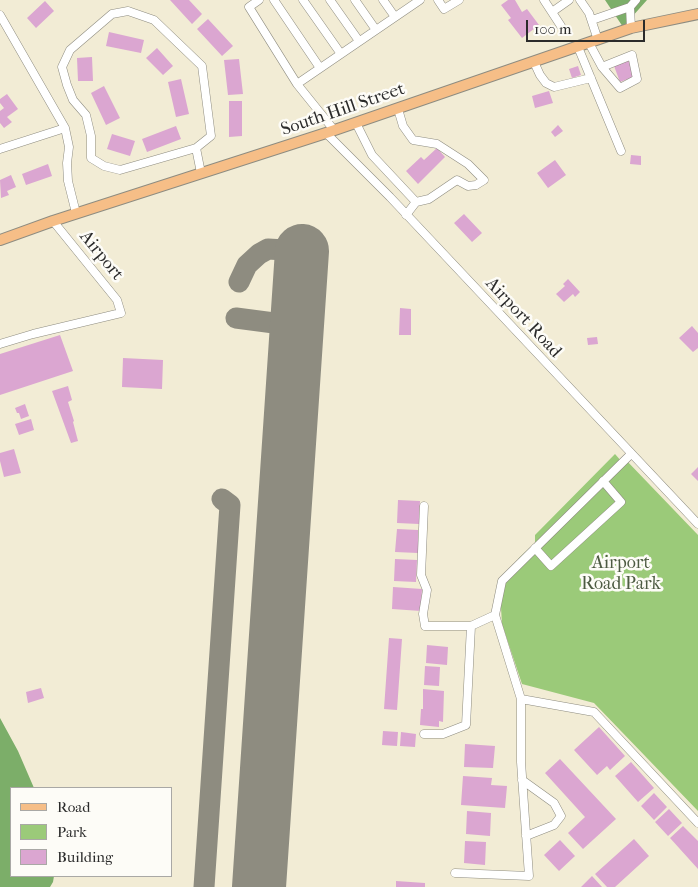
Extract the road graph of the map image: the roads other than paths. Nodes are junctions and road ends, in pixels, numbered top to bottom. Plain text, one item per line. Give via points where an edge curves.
1 (259, 0) edge
2 (274, 0) edge
3 (303, 0) edge
4 (330, 0) edge
5 (355, 0) edge
6 (384, 0) edge
7 (438, 0) edge
8 (459, 0) edge
9 (544, 0) edge
10 (569, 0) edge
11 (580, 0) edge
12 (636, 0) edge
13 (414, 2) edge
14 (630, 7) junction
15 (552, 12) junction
16 (698, 14) edge
17 (0, 15) edge
18 (395, 17) junction
19 (592, 20) junction
20 (561, 26) dead end
21 (631, 28) junction
22 (376, 30) junction
23 (359, 41) junction
24 (594, 42) junction
25 (578, 47) junction
26 (341, 54) junction
27 (534, 62) junction
28 (602, 67) junction
29 (320, 68) junction
30 (591, 78) junction
31 (297, 84) junction
32 (398, 109) junction
33 (356, 123) junction
34 (65, 128) junction
35 (330, 132) junction
36 (196, 148) junction
37 (0, 149) edge
38 (621, 151) dead end
39 (201, 173) junction
40 (416, 202) junction
41 (76, 213) junction
42 (406, 215) junction
43 (54, 221) junction
44 (0, 240) edge
45 (0, 344) edge
46 (631, 454) junction
47 (603, 481) junction
48 (424, 506) dead end
49 (698, 524) edge
50 (535, 548) junction
51 (495, 615) junction
52 (471, 626) junction
53 (521, 700) junction
54 (424, 734) dead end
55 (522, 780) junction
56 (698, 824) edge
57 (526, 836) junction
58 (455, 874) dead end

1 - 31 street, Airport Road via 248,7
2 - 29 street
3 - 26 street
4 - 23 street
5 - 22 street
6 - 18 street
7 - 8 street via 444,9
9 - 15 street
10 - 15 street
11 - 19 street
12 - 14 street
13 - 18 street
14 - 19 street
14 - 21 street
15 - 20 street
16 - 21 main road, South Hill Street
17 - 34 street
18 - 22 street
19 - 24 street
21 - 24 main road, South Hill Street
22 - 23 street
23 - 26 street
24 - 25 main road, South Hill Street
24 - 28 street
25 - 27 main road, South Hill Street
25 - 30 street
26 - 29 street
27 - 30 street via 546,83 554,86
27 - 32 main road, South Hill Street
28 - 28 street via 620,88 637,79 632,55
29 - 31 street
30 - 38 street
31 - 35 street, Airport Road
32 - 33 main road, South Hill Street
32 - 40 street via 403,126 413,140 437,144 468,164 484,180 476,186 457,180 428,199
33 - 35 main road, South Hill Street
33 - 40 street via 372,155
34 - 37 street
34 - 41 street via 69,147 68,180
35 - 39 main road, South Hill Street
35 - 42 street, Airport Road
36 - 36 street via 211,136 202,66 154,20 128,10 112,14 70,50 62,67 74,100 86,115 91,136 90,158 120,170
36 - 39 street
39 - 41 main road, South Hill Street
40 - 42 street
41 - 43 main road, South Hill Street
42 - 46 street, Airport Road
43 - 44 main road, South Hill Street
43 - 45 street, Airport via 117,300 121,312
46 - 47 street
46 - 49 street, Airport Road
47 - 50 street
47 - 50 street via 621,502 551,566
48 - 52 street via 421,575 427,590 423,614 426,626
50 - 51 street via 502,581
51 - 52 street
51 - 53 street
52 - 54 street via 466,726 443,734
53 - 55 street
53 - 56 street via 594,712
55 - 57 street
55 - 57 street via 554,803 561,816 554,825
57 - 58 street via 529,876

